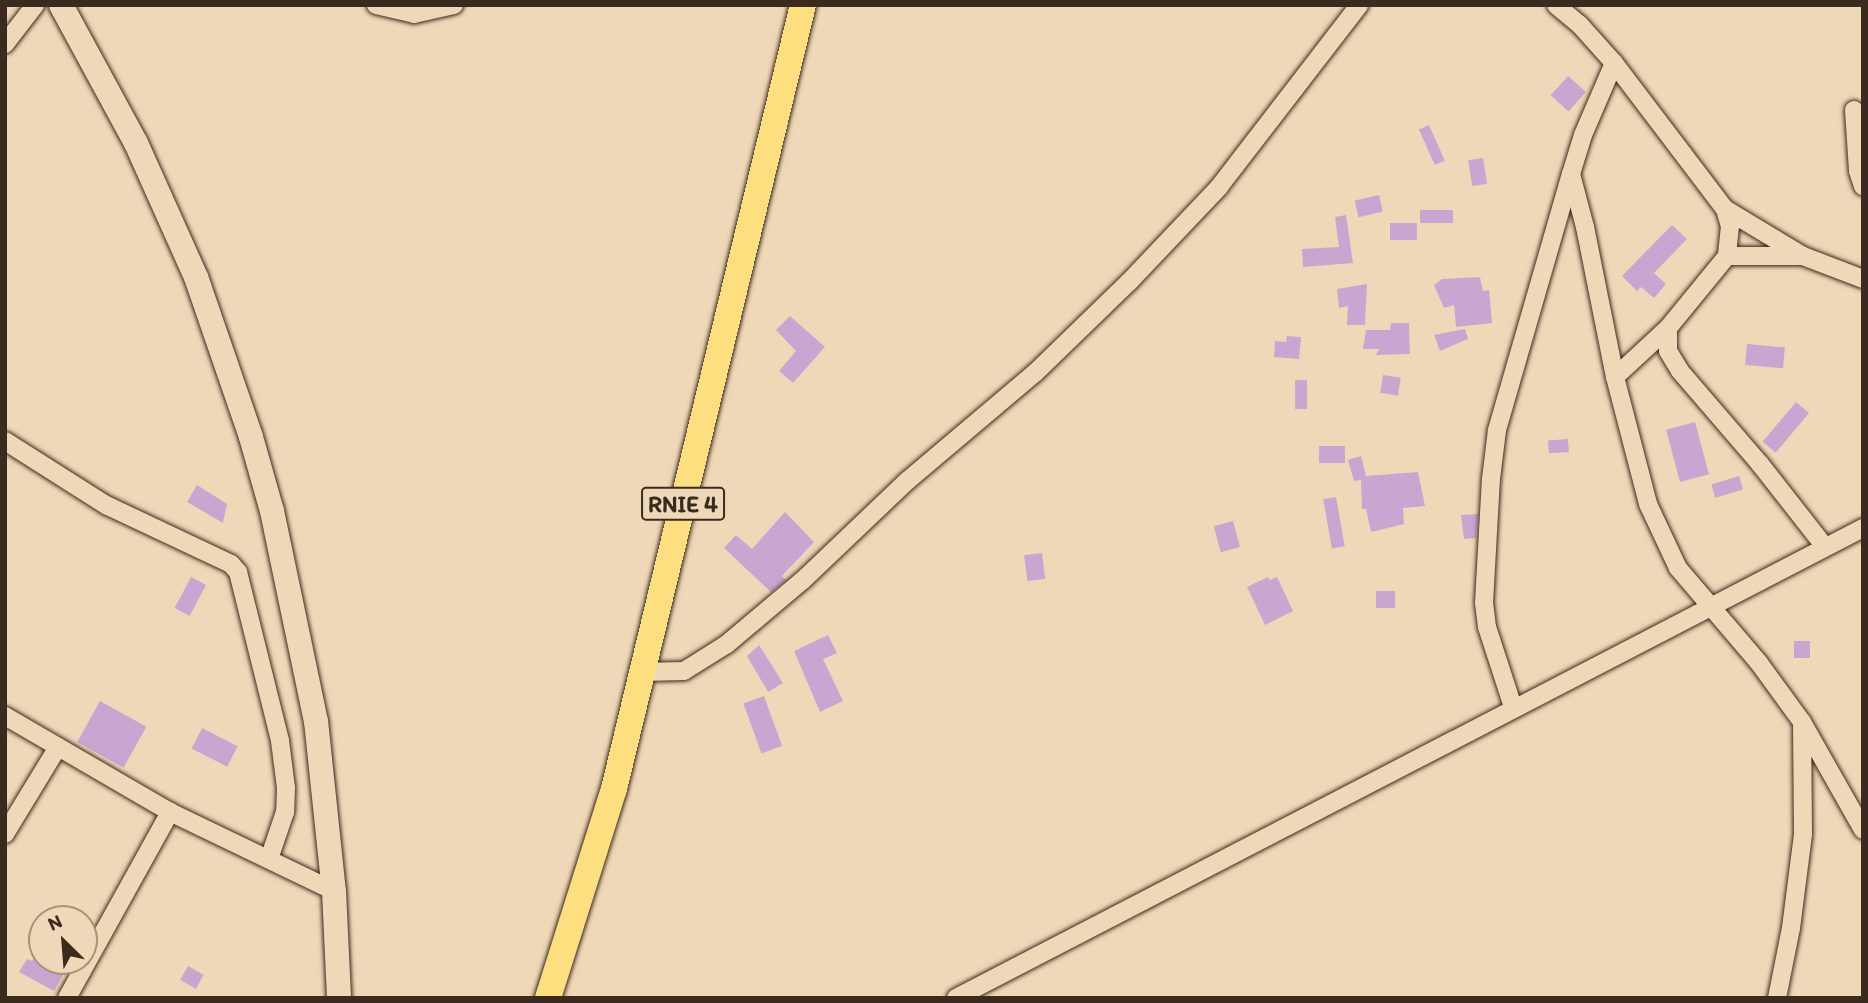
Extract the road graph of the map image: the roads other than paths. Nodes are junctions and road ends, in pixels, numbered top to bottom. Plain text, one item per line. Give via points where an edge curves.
1 (35, 5) edge
2 (61, 5) edge
3 (376, 5) edge
4 (454, 5) edge
5 (803, 5) edge
6 (1359, 5) edge
7 (1556, 5) edge
8 (5, 44) edge
9 (1614, 63) junction
10 (1854, 110) dead end
11 (1571, 174) junction
12 (1863, 186) edge
13 (1725, 209) junction
14 (1727, 256) junction
15 (1803, 256) junction
16 (1863, 279) edge
17 (1668, 328) junction
18 (1615, 377) junction
19 (5, 441) edge
20 (1863, 528) edge
21 (1825, 547) junction
22 (1713, 606) junction
23 (643, 672) junction
24 (1513, 707) junction
25 (5, 716) edge
26 (1802, 722) junction
27 (58, 747) junction
28 (170, 812) junction
29 (1863, 830) edge
30 (5, 834) edge
31 (269, 859) junction
32 (334, 891) junction
33 (995, 980) junction
34 (67, 998) edge
35 (339, 998) edge
36 (548, 998) edge
37 (956, 998) edge
38 (1000, 998) edge
39 (1777, 998) edge

1 - 8 street
2 - 32 main road via 164,202 196,277 251,437 272,511 316,721
3 - 4 street via 414,14
5 - 23 main road, RNIE 4
6 - 23 street via 1219,187 1035,373 727,644 684,671
7 - 9 street
9 - 11 street
9 - 13 street
10 - 12 street
11 - 18 street
11 - 24 street via 1497,429 1491,479 1484,604
13 - 14 street via 1730,226
13 - 15 street
14 - 15 street
14 - 17 street
15 - 16 street
17 - 18 street
17 - 21 street via 1671,359
18 - 22 street via 1648,504 1678,568
19 - 31 street via 106,505 231,564 238,572 280,741 286,788 285,812
20 - 21 street
21 - 22 street
22 - 24 street
22 - 26 street
23 - 36 main road, RNIE 4 via 614,789
24 - 33 street
25 - 27 street
26 - 29 street
26 - 39 street via 1803,834
27 - 28 street
27 - 30 street
28 - 31 street
28 - 34 street
31 - 32 street
32 - 35 main road
33 - 37 street
33 - 38 street

